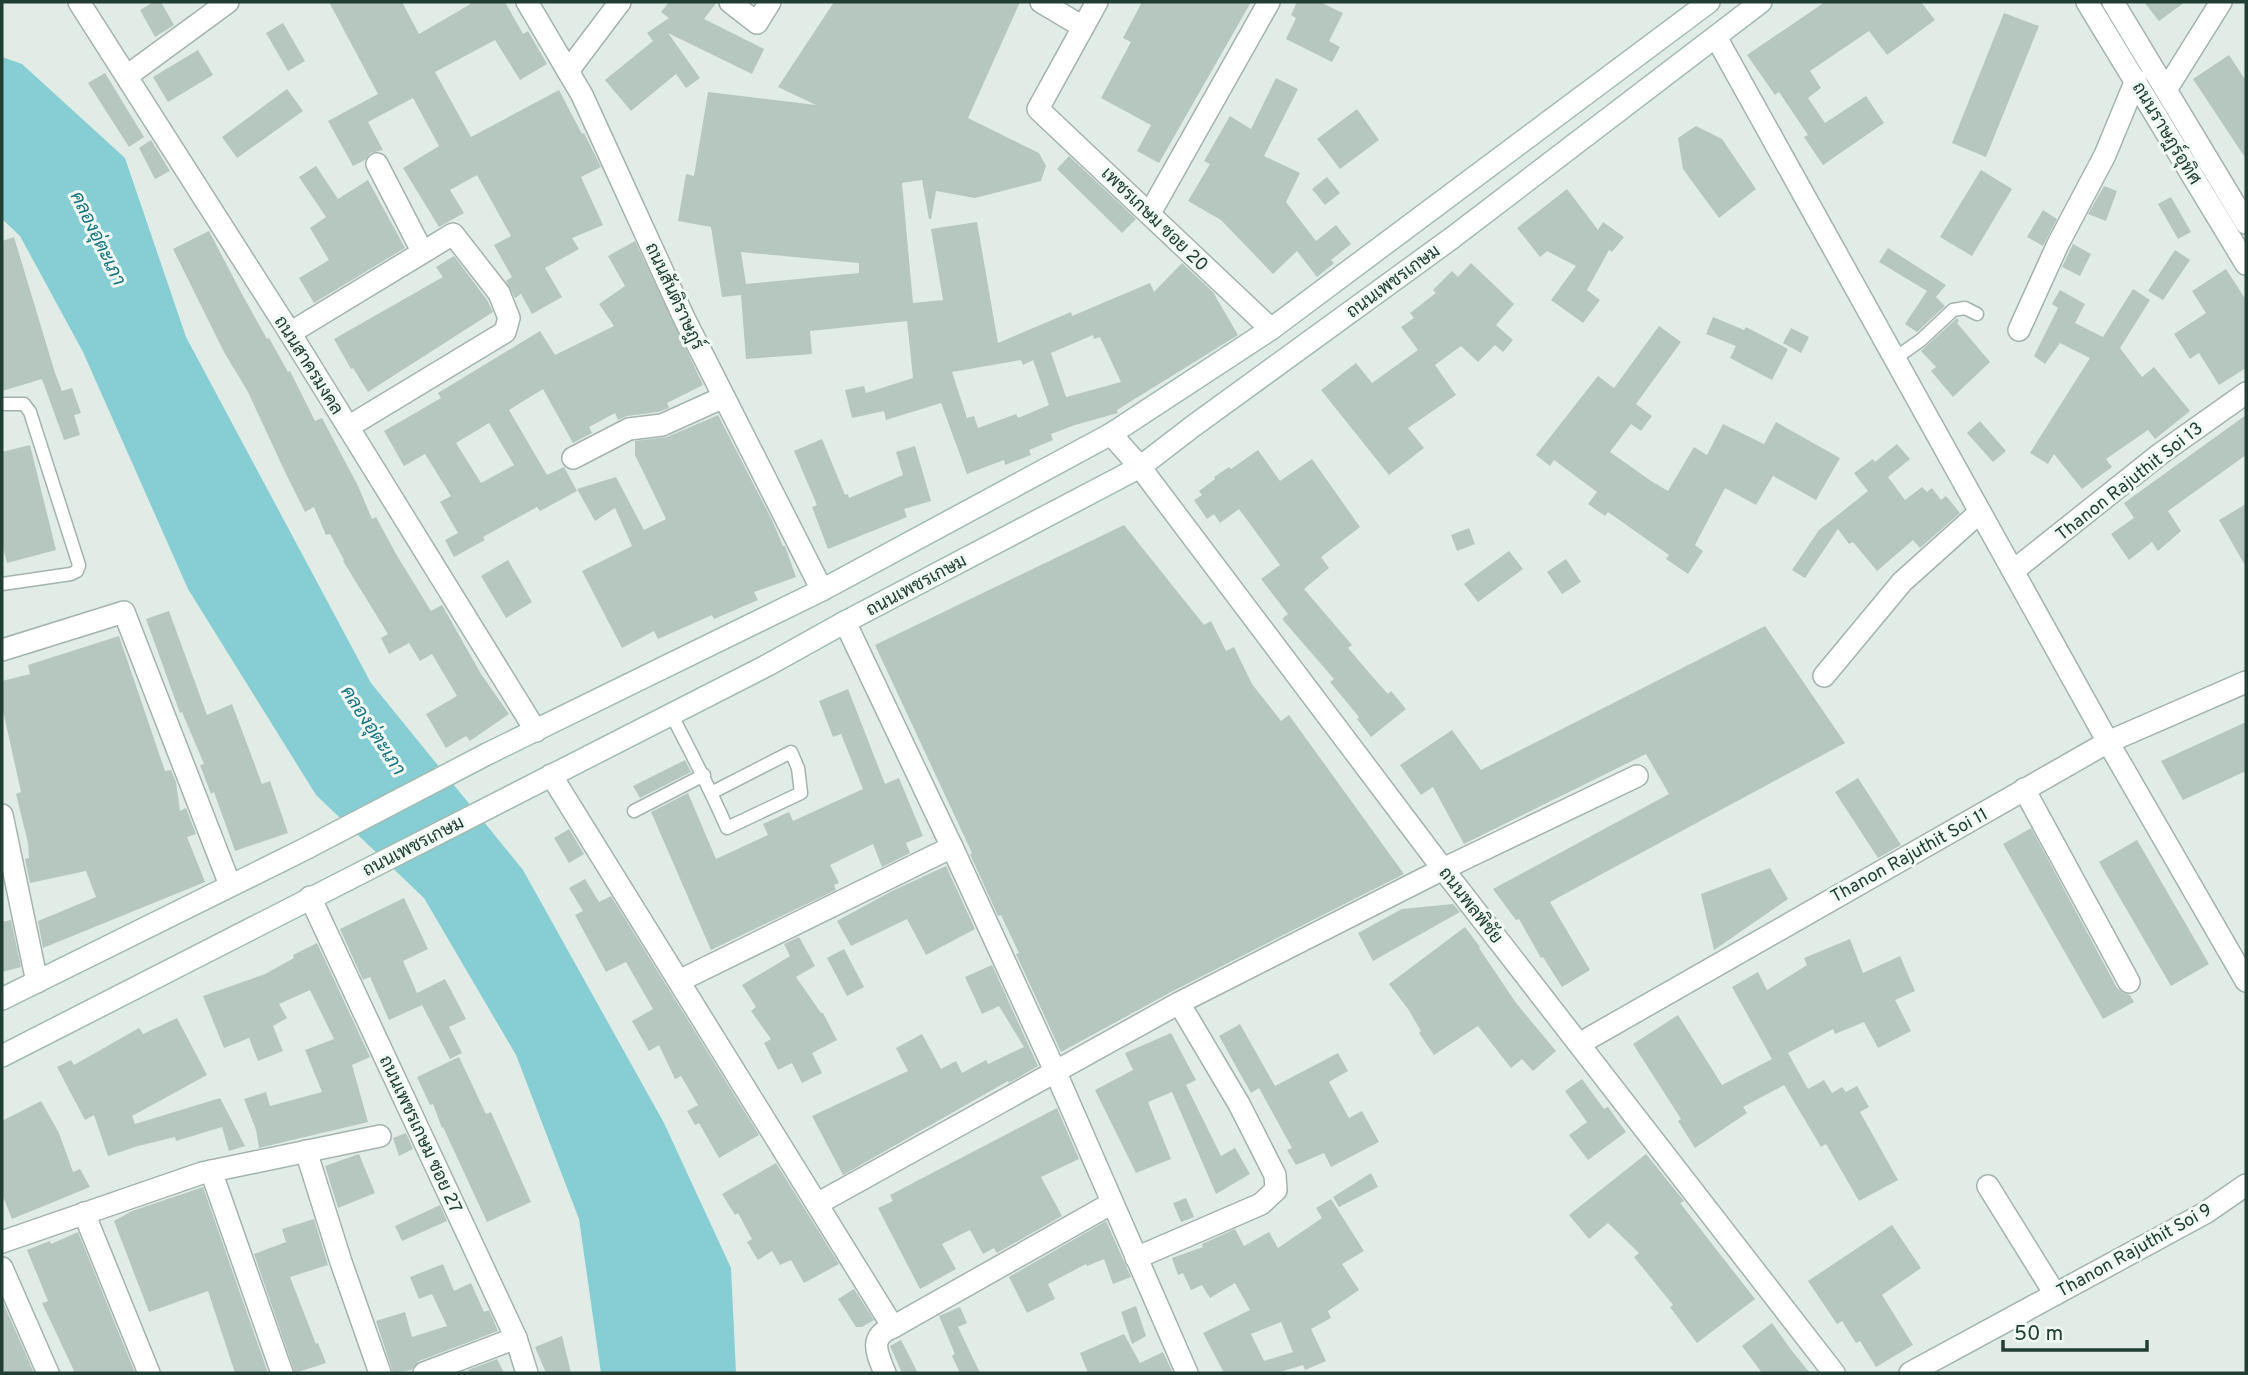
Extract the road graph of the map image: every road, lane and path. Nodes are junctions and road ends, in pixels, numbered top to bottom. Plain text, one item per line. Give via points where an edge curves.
1 (79, 2) edge
2 (228, 2) edge
3 (527, 2) edge
4 (620, 2) edge
5 (730, 2) edge
6 (770, 2) edge
7 (1041, 2) edge
8 (1097, 2) edge
9 (1269, 2) edge
10 (1709, 2) edge
11 (1761, 2) edge
12 (2087, 2) edge
13 (2113, 2) edge
14 (2221, 2) edge
15 (1083, 27) junction
16 (1716, 37) junction
17 (568, 71) junction
18 (127, 76) junction
19 (2136, 80) junction
20 (2166, 90) junction
21 (377, 164) dead end
22 (2243, 209) edge
23 (1150, 213) junction
24 (422, 251) junction
25 (2246, 264) edge
26 (1977, 314) dead end
27 (1271, 329) junction
28 (2019, 330) dead end
29 (290, 333) junction
30 (1894, 359) junction
31 (2246, 393) edge
32 (724, 397) junction
33 (2, 404) edge
34 (348, 427) junction
35 (1111, 434) junction
36 (573, 458) dead end
37 (1140, 467) junction
38 (1980, 513) junction
39 (2013, 571) junction
40 (2, 584) edge
41 (822, 590) junction
42 (845, 622) junction
43 (2, 650) edge
44 (1824, 676) dead end
45 (2246, 682) edge
46 (671, 714) junction
47 (536, 732) junction
48 (2108, 742) junction
49 (551, 775) junction
50 (704, 775) junction
51 (1637, 776) dead end
52 (2024, 789) junction
53 (711, 793) junction
54 (634, 811) dead end
55 (2, 816) edge
56 (952, 847) junction
57 (1443, 869) junction
58 (230, 885) junction
59 (318, 894) junction
60 (678, 981) junction
61 (2246, 981) edge
62 (37, 982) junction
63 (2129, 982) dead end
64 (2, 999) edge
65 (1179, 1003) junction
66 (1579, 1044) junction
67 (2, 1056) edge
68 (1056, 1073) junction
69 (380, 1136) dead end
70 (306, 1151) junction
71 (211, 1171) junction
72 (2246, 1185) edge
73 (1988, 1186) dead end
74 (1112, 1203) junction
75 (817, 1204) junction
76 (84, 1213) junction
77 (2, 1242) edge
78 (1136, 1258) junction
79 (2, 1268) edge
80 (2055, 1294) junction
81 (893, 1327) junction
82 (516, 1338) junction
83 (48, 1373) edge
84 (149, 1373) edge
85 (282, 1373) edge
86 (380, 1373) edge
87 (424, 1373) edge
88 (527, 1373) edge
89 (885, 1373) edge
90 (1187, 1373) edge
91 (1834, 1373) edge
92 (1910, 1373) edge

1 - 18 street, ถนนสาครมงคล
2 - 18 street
3 - 17 street, ถนนสันติราษฎร์
4 - 17 street
5 - 6 street via 757,23
7 - 15 street
8 - 15 street
9 - 23 street
10 - 27 street, ถนนเพชรเกษม
11 - 16 street, ถนนเพชรเกษม
12 - 19 street, ถนนราษฏร์อุทิศ
13 - 20 street
14 - 20 street
15 - 23 street, เพชรเกษม ซอย 20 via 1038,109
16 - 30 street
16 - 37 street, ถนนเพชรเกษม
17 - 32 street, ถนนสันติราษฎร์
18 - 29 street, ถนนสาครมงคล
19 - 25 street, ถนนราษฏร์อุทิศ
19 - 28 street via 2105,155
20 - 22 street
21 - 24 street
23 - 27 street, เพชรเกษม ซอย 20
24 - 29 street
24 - 34 street via 453,233 499,293 509,318 505,332
26 - 30 lane via 1965,308 1953,310
27 - 35 street, ถนนเพชรเกษม
29 - 34 street, ถนนสาครมงคล
30 - 38 street
31 - 39 street, Thanon Rajuthit Soi 13 via 2160,454
32 - 36 street via 662,425 629,429
32 - 41 street, ถนนสันติราษฎร์
33 - 40 lane via 24,404 30,412 79,565 71,574
34 - 47 street, ถนนสาครมงคล
35 - 37 street, ถนนพลพิชัย
35 - 41 street, ถนนเพชรเกษม
37 - 42 street, ถนนเพชรเกษม
37 - 57 street, ถนนพลพิชัย
38 - 39 street
38 - 44 street via 1902,582
39 - 48 street
41 - 47 street, ถนนเพชรเกษม
42 - 46 street, ถนนเพชรเกษม
42 - 56 street
43 - 58 street via 124,612
45 - 48 street, Thanon Rajuthit Soi 11
46 - 49 street, ถนนเพชรเกษม
46 - 50 lane
47 - 58 street, ถนนเพชรเกษม
48 - 52 street, Thanon Rajuthit Soi 11
48 - 61 street
49 - 59 street, ถนนเพชรเกษม
49 - 60 street
50 - 53 lane
50 - 54 lane
51 - 57 street
52 - 63 street
52 - 66 street, Thanon Rajuthit Soi 11
53 - 53 lane via 727,828 801,793 798,768 791,752
55 - 62 street
56 - 60 street
56 - 68 street
57 - 65 street
57 - 66 street, ถนนพลพิชัย
58 - 62 street, ถนนเพชรเกษม
59 - 67 street, ถนนเพชรเกษม
59 - 82 street, ถนนเพชรเกษม ซอย 27
60 - 75 street
62 - 64 street, ถนนเพชรเกษม
65 - 68 street
65 - 78 street via 1239,1104 1275,1175 1276,1190 1261,1204
66 - 91 street, ถนนพลพิชัย
68 - 74 street
68 - 75 street
69 - 70 street
70 - 71 street
70 - 86 street
71 - 76 street
71 - 85 street
72 - 80 street, Thanon Rajuthit Soi 9 via 2205,1213
73 - 80 street
74 - 78 street
74 - 81 street
75 - 81 street
76 - 77 street
76 - 84 street
78 - 90 street
79 - 83 street
80 - 92 street, Thanon Rajuthit Soi 9
81 - 89 street via 877,1338
82 - 87 street
82 - 88 street, ถนนเพชรเกษม ซอย 27

